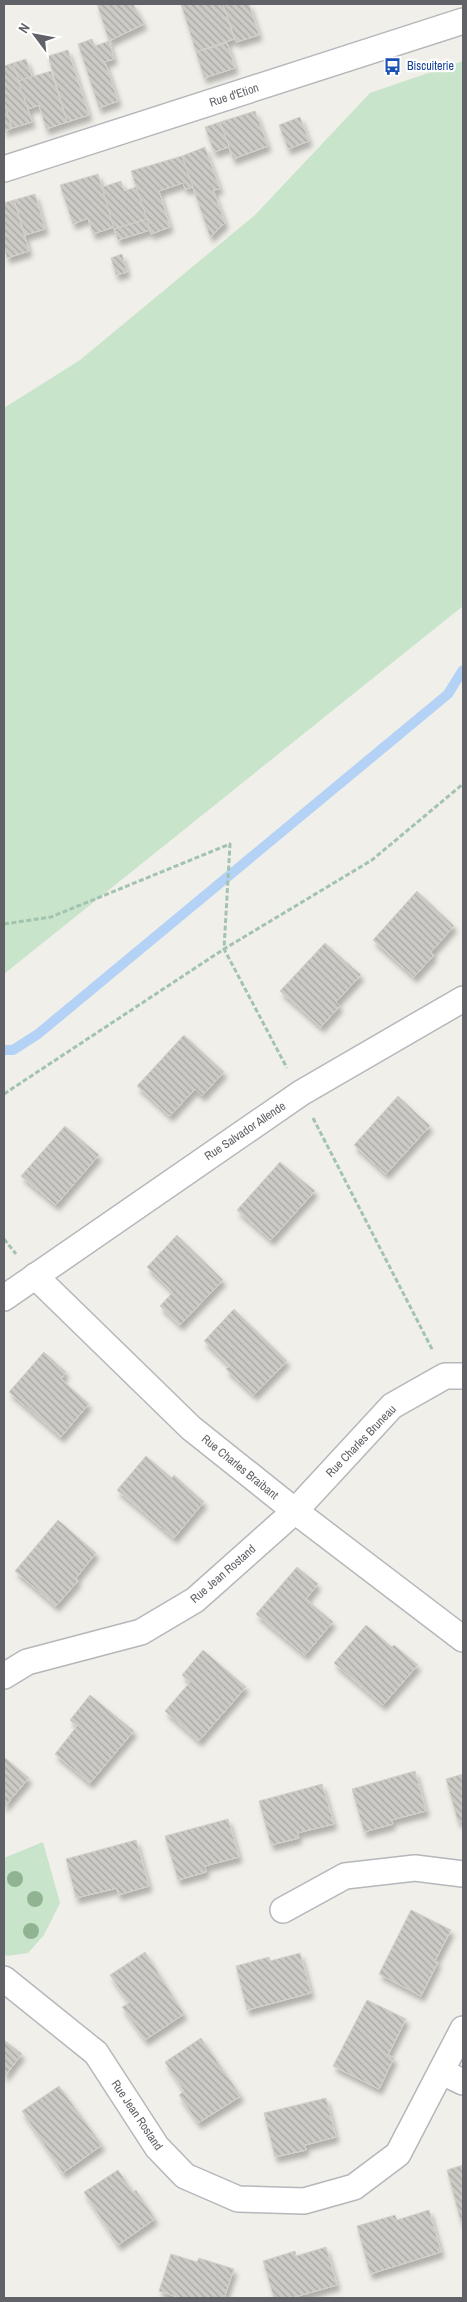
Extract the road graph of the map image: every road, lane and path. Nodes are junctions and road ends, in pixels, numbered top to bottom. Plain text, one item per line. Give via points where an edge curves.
1 (463, 21) edge
2 (4, 169) edge
3 (463, 784) edge
4 (4, 924) edge
5 (224, 949) junction
6 (463, 1000) edge
7 (300, 1093) junction
8 (4, 1094) edge
9 (35, 1276) junction
10 (4, 1298) edge
11 (454, 1376) edge
12 (295, 1511) junction
13 (463, 1639) edge
14 (4, 1676) edge
15 (463, 1874) edge
16 (283, 1910) dead end
17 (4, 1979) edge
18 (463, 2029) edge
19 (452, 2077) edge

1 - 2 street, Rue d'Etion
3 - 5 path via 372,860
4 - 5 path via 51,917 230,844
5 - 7 path
5 - 8 path
6 - 7 street, Rue Salvador Allende
7 - 9 street, Rue Salvador Allende
7 - 11 path
9 - 10 street, Rue Salvador Allende
9 - 12 street, Rue Charles Braibant via 191,1428
11 - 12 street, Rue Charles Bruneau via 392,1406
12 - 13 street, Rue Charles Braibant
12 - 14 street, Rue Jean Rostand via 195,1600 141,1632 27,1662
15 - 16 street via 415,1868 345,1876
17 - 19 street, Rue Jean Rostand via 96,2053 157,2147 185,2176 238,2199 304,2201 354,2187 398,2154
18 - 19 street, Rue Jean Rostand

